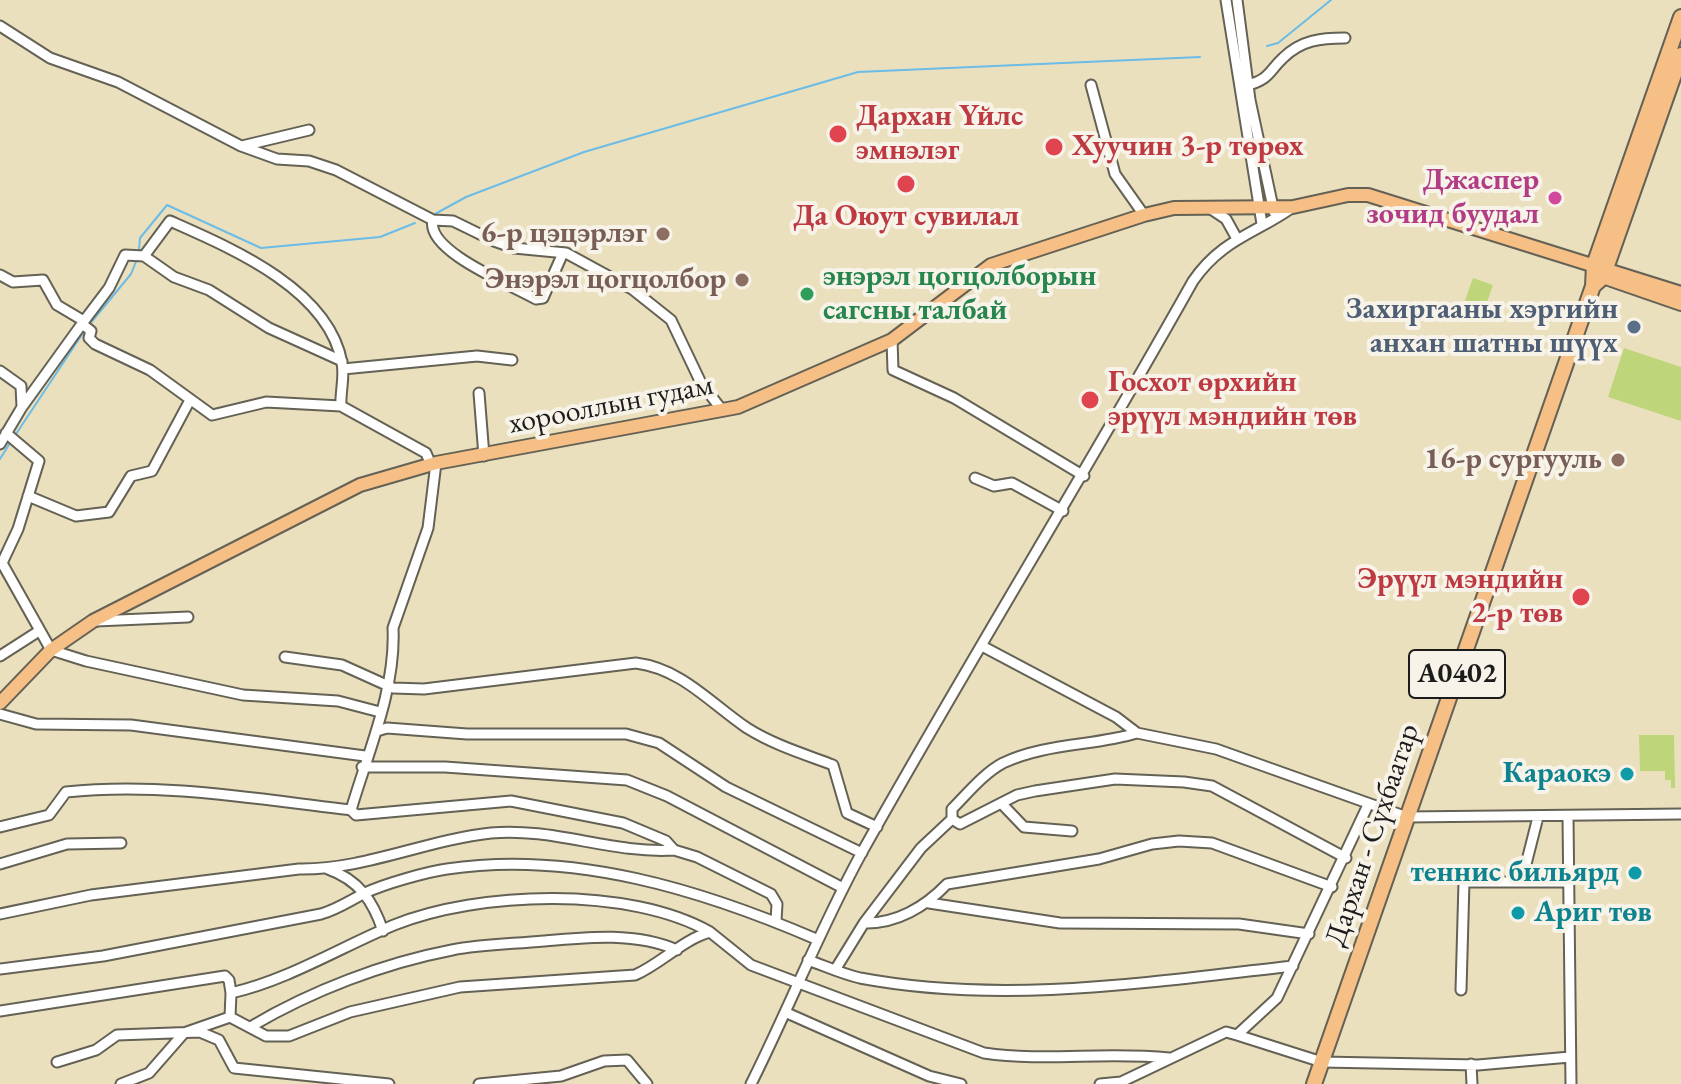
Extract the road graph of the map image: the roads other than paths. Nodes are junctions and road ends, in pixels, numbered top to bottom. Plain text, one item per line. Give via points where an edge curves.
1 (1226, 0) edge
2 (1237, 0) edge
3 (1681, 17) edge
4 (0, 26) edge
5 (1345, 38) dead end
6 (1681, 55) edge
7 (1091, 85) dead end
8 (1248, 85) junction
9 (309, 130) dead end
10 (241, 146) junction
11 (1272, 206) junction
12 (1208, 207) junction
13 (1293, 207) junction
14 (1258, 209) junction
15 (1144, 215) junction
16 (1276, 219) junction
17 (433, 220) junction
18 (1262, 224) junction
19 (1236, 237) junction
20 (563, 253) junction
21 (144, 256) junction
22 (1594, 272) junction
23 (0, 275) edge
24 (1681, 293) edge
25 (1681, 304) edge
26 (83, 322) junction
27 (892, 340) junction
28 (512, 360) dead end
29 (342, 365) junction
30 (0, 371) edge
31 (479, 393) dead end
32 (190, 400) junction
33 (341, 406) junction
34 (22, 407) junction
35 (722, 410) junction
36 (6, 433) junction
37 (0, 444) edge
38 (484, 456) junction
39 (434, 464) junction
40 (1084, 476) junction
41 (975, 478) dead end
42 (28, 496) junction
43 (1063, 511) junction
44 (188, 617) dead end
45 (93, 621) junction
46 (39, 631) junction
47 (982, 646) junction
48 (51, 650) junction
49 (0, 656) edge
50 (285, 657) dead end
51 (387, 685) junction
52 (0, 703) edge
53 (380, 712) junction
54 (0, 714) edge
55 (377, 731) junction
56 (1137, 733) junction
57 (365, 756) junction
58 (362, 767) junction
59 (1001, 803) junction
60 (1368, 805) junction
61 (351, 810) junction
62 (1681, 814) edge
63 (1407, 817) junction
64 (1538, 817) junction
65 (1568, 817) junction
66 (952, 819) junction
67 (0, 827) edge
68 (877, 827) junction
69 (1072, 831) dead end
70 (121, 843) dead end
71 (674, 850) junction
72 (862, 853) junction
73 (1346, 858) junction
74 (0, 864) edge
75 (328, 869) junction
76 (1522, 880) junction
77 (1569, 882) junction
78 (1332, 887) junction
79 (843, 888) junction
80 (365, 893) junction
81 (929, 903) junction
82 (0, 914) edge
83 (776, 921) junction
84 (864, 923) junction
85 (383, 931) junction
86 (710, 932) junction
87 (1309, 934) junction
88 (816, 939) junction
89 (677, 950) junction
90 (808, 960) junction
91 (1293, 966) junction
92 (0, 969) edge
93 (835, 970) junction
94 (799, 986) junction
95 (1461, 990) dead end
96 (231, 993) junction
97 (0, 1011) edge
98 (787, 1013) junction
99 (230, 1017) junction
100 (252, 1026) junction
101 (184, 1033) junction
102 (1237, 1035) junction
103 (1570, 1057) junction
104 (1169, 1058) junction
105 (57, 1062) dead end
106 (1322, 1062) junction
107 (1471, 1064) junction
108 (149, 1073) junction
109 (561, 1080) edge
110 (121, 1084) edge
111 (145, 1084) edge
112 (389, 1084) edge
113 (479, 1084) edge
114 (647, 1084) edge
115 (751, 1084) edge
116 (961, 1084) edge
117 (1100, 1084) edge
118 (1314, 1084) edge
119 (1472, 1084) edge
120 (1571, 1084) edge

1 - 14 street
2 - 8 street
3 - 22 highway
4 - 10 street via 50,58 118,82
5 - 8 street via 1310,40 1286,55 1272,74
6 - 22 highway
7 - 15 street via 1115,174
8 - 11 street
9 - 10 street
10 - 17 street via 336,170
11 - 13 main road, хорооллын гудам
11 - 14 main road, хорооллын гудам
11 - 16 street
12 - 14 main road, хорооллын гудам
12 - 15 main road, хорооллын гудам
12 - 19 street via 1226,219
13 - 16 street
13 - 22 main road, хорооллын гудам via 1368,195
14 - 18 street
15 - 27 main road, хорооллын гудам via 991,265
16 - 18 street
17 - 20 street via 453,221 514,248
17 - 20 street via 435,239 455,256 536,299 548,292
18 - 19 street
19 - 40 street via 1193,281
20 - 35 street via 632,289 671,320 701,383
21 - 26 street via 125,255
21 - 29 street
21 - 29 street via 170,221 250,257 325,318
22 - 24 main road
22 - 25 main road
22 - 63 highway, Дархан - Сүхбаатар / A0402
23 - 26 street via 13,282 43,280 57,305
26 - 32 street via 95,344 150,370
26 - 34 street
27 - 35 main road, хорооллын гудам
27 - 40 street via 893,370 954,398
28 - 29 street via 477,356
29 - 33 street
30 - 34 street via 21,386
31 - 38 street
32 - 33 street via 212,415 266,402
32 - 42 street via 152,471 131,476 109,512 76,516
33 - 39 street via 426,453
34 - 36 street
35 - 38 main road, хорооллын гудам
36 - 37 street
36 - 42 street via 39,461
38 - 39 main road, хорооллын гудам
39 - 45 main road, хорооллын гудам via 360,485
39 - 51 street via 435,496 393,628
40 - 43 street
41 - 43 street via 994,486 1012,483
42 - 46 street via 2,563
43 - 47 street
44 - 45 street
45 - 48 main road, хорооллын гудам
46 - 48 street
46 - 49 street
47 - 56 street
47 - 68 street
48 - 52 main road, хорооллын гудам
48 - 53 street via 243,695 338,701
50 - 51 street via 342,665
51 - 53 street
51 - 68 street via 424,689 653,665 685,680 770,740 833,765 847,813
53 - 55 street
54 - 57 street via 36,724 131,725
55 - 57 street
55 - 72 street via 626,734 647,739 726,787
56 - 60 street via 1216,749
56 - 66 street via 1001,764 952,809
57 - 58 street
58 - 61 street
58 - 79 street via 445,767 627,780
59 - 66 street via 960,824
59 - 69 street via 1024,827
59 - 73 street via 1026,793 1115,779 1212,786
60 - 63 street
60 - 73 street
61 - 67 street via 144,787 94,789 66,792 49,815
61 - 71 street via 356,815 498,801 540,804 637,828
62 - 65 street
63 - 64 street
63 - 106 highway, Дархан - Сүхбаатар / A0402
64 - 65 street
64 - 76 street
65 - 77 street
66 - 84 street via 921,848
68 - 72 street
70 - 74 street via 67,844
71 - 75 street via 624,850 523,832 492,833
71 - 83 street via 771,894 777,904
72 - 79 street
73 - 78 street
75 - 80 street
75 - 82 street via 91,895
76 - 77 street
76 - 95 street via 1464,882
77 - 103 street
78 - 81 street via 1212,843 1179,841 947,884
78 - 87 street
79 - 88 street
80 - 83 street via 444,869 578,867 683,891
80 - 85 street
80 - 92 street via 321,914 103,956
81 - 84 street via 883,924
81 - 87 street via 1060,923 1239,924
83 - 88 street
84 - 93 street
85 - 86 street via 433,912 551,899 616,903 671,915
85 - 96 street
86 - 89 street via 694,936
86 - 94 street via 751,965
87 - 91 street
88 - 90 street
89 - 100 street via 659,942 592,936 452,950 342,984
89 - 100 street via 635,975 460,987 350,1012 289,1036 266,1036
90 - 93 street
90 - 94 street
91 - 93 street via 1043,991 949,989
91 - 102 street via 1277,998
94 - 98 street
94 - 104 street via 984,1053
96 - 97 street via 225,976
96 - 99 street
98 - 115 street
98 - 116 street via 929,1076
99 - 100 street
99 - 101 street
101 - 105 street via 117,1035 96,1050
101 - 108 street
101 - 112 street via 200,1032 219,1040 234,1068
102 - 104 street via 1226,1032
102 - 106 street
103 - 107 street
103 - 120 street
104 - 117 street via 1121,1082
106 - 107 street
106 - 118 highway, Дархан - Сүхбаатар / A0402
107 - 119 street
108 - 110 street
108 - 111 street
109 - 113 street
109 - 114 street via 604,1061 627,1060

